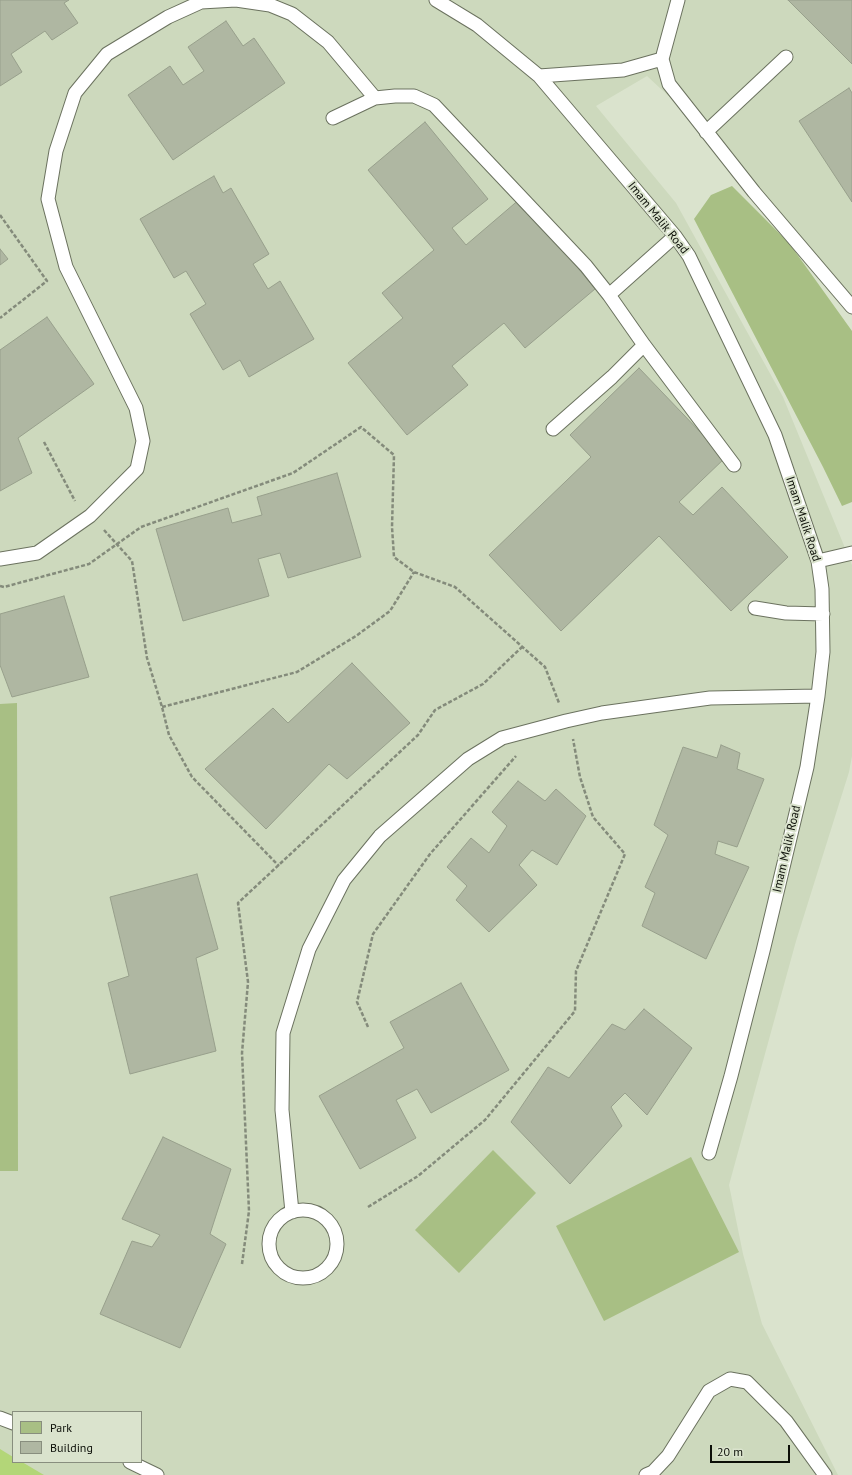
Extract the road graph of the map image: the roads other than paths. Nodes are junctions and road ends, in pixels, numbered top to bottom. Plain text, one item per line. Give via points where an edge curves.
1 (436, 0) edge
2 (678, 0) edge
3 (786, 57) dead end
4 (662, 60) junction
5 (539, 76) junction
6 (375, 98) junction
7 (333, 118) dead end
8 (706, 132) junction
9 (675, 236) junction
10 (609, 295) junction
11 (852, 307) edge
12 (644, 345) junction
13 (553, 429) dead end
14 (734, 465) dead end
15 (852, 553) edge
16 (0, 559) edge
17 (818, 562) junction
18 (755, 608) dead end
19 (822, 614) junction
20 (818, 696) junction
21 (709, 1153) dead end
22 (292, 1212) junction
23 (0, 1418) edge
24 (12, 1423) edge
25 (132, 1463) edge
26 (158, 1475) edge
27 (646, 1475) edge
28 (825, 1475) edge

1 - 5 lane, Imam Malik Road via 477,25
2 - 4 lane
3 - 8 lane
4 - 5 lane via 623,70
4 - 8 lane via 669,84
5 - 9 lane, Imam Malik Road
6 - 7 lane
6 - 10 lane via 414,96 434,105 586,266
6 - 16 lane via 328,42 292,14 270,5 236,0 201,2 168,17 107,54 75,92 56,151 48,199 66,267 136,408 143,441 137,469 90,516 37,553
8 - 11 lane
9 - 10 lane
9 - 17 lane, Imam Malik Road via 689,256 775,435
10 - 12 lane
12 - 13 lane
12 - 14 lane
15 - 17 lane
17 - 19 lane, Imam Malik Road
18 - 19 lane via 786,613
19 - 20 lane, Imam Malik Road via 823,652
20 - 21 lane, Imam Malik Road via 807,767 789,844 735,1061
20 - 22 lane via 710,698 602,713 502,738 468,759 380,836 344,880 309,949 283,1033 282,1110
22 - 22 lane via 306,1210 318,1213 328,1219 335,1229 338,1245 335,1257 328,1268 318,1275 304,1279 292,1277 274,1262 269,1248 270,1236 277,1222
23 - 24 lane
25 - 26 lane
27 - 28 lane via 653,1472 668,1456 709,1391 730,1379 747,1382 786,1421

